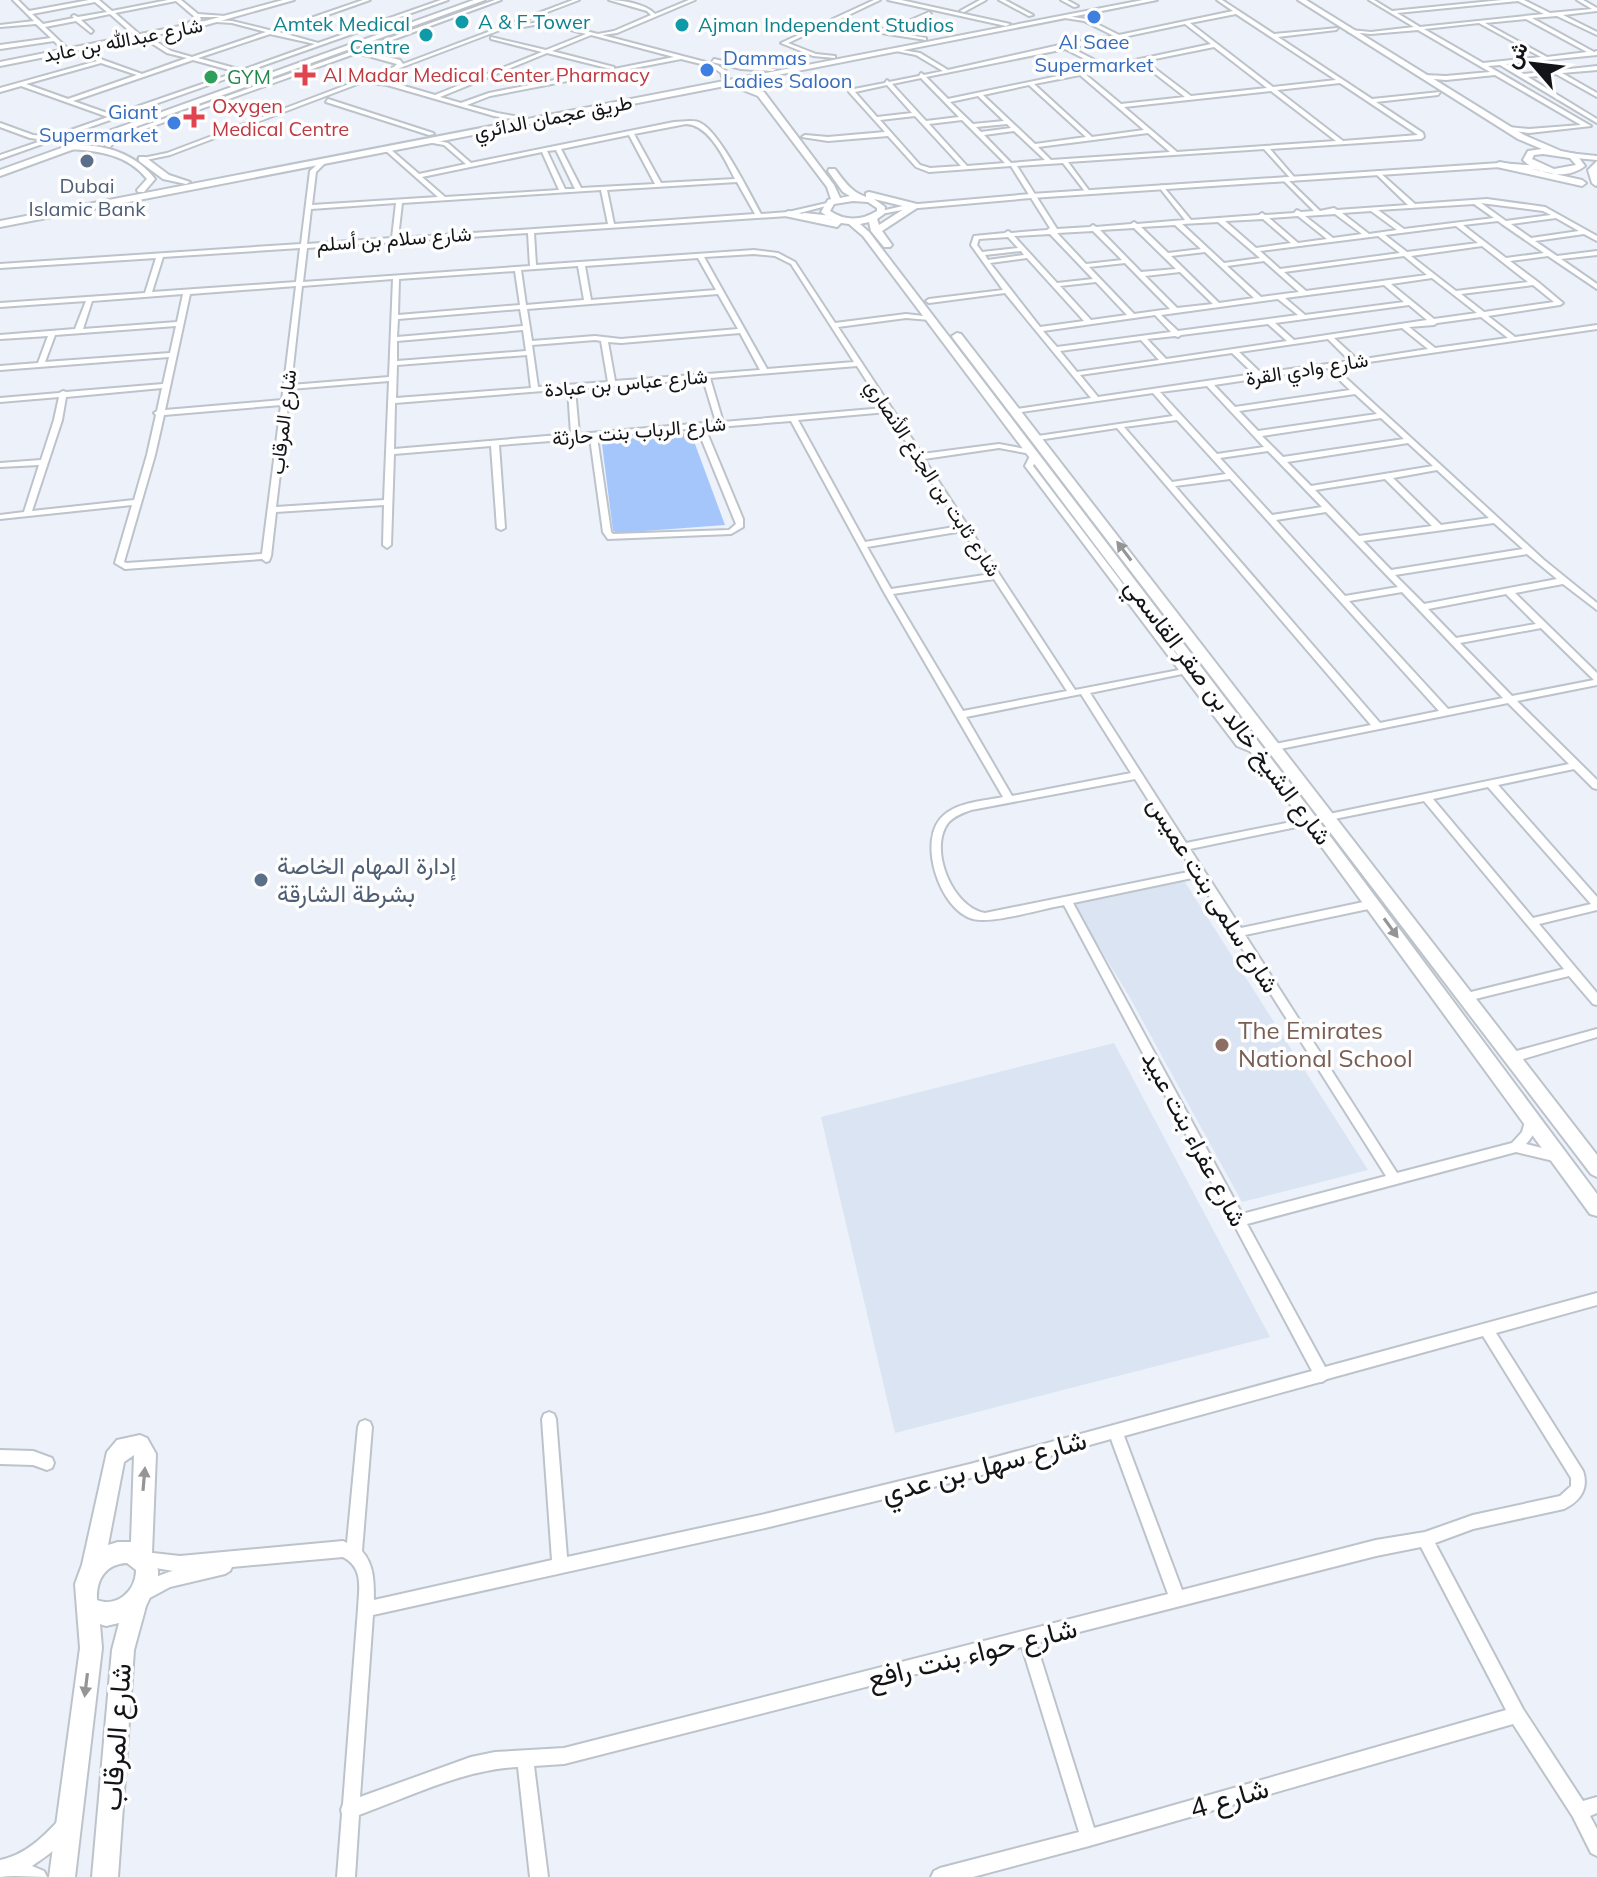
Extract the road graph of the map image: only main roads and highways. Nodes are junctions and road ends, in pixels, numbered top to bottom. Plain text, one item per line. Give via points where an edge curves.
1 (282, 0) edge
2 (291, 0) edge
3 (462, 0) edge
4 (481, 0) edge
5 (492, 0) edge
6 (877, 0) edge
7 (891, 0) edge
8 (1131, 0) edge
9 (1154, 0) edge
10 (1290, 0) edge
11 (1301, 0) edge
12 (907, 2) edge
13 (1118, 3) junction
14 (454, 5) edge
15 (941, 16) junction
16 (414, 17) junction
17 (220, 19) junction
18 (1053, 19) junction
19 (986, 21) junction
20 (379, 24) road end
21 (1008, 24) junction
22 (396, 27) junction
23 (970, 31) junction
24 (140, 35) junction
25 (902, 43) junction
26 (920, 47) junction
27 (0, 63) edge
28 (786, 72) junction
29 (716, 85) junction
30 (770, 86) dead end
31 (1437, 88) junction
32 (761, 94) junction
33 (159, 108) junction
34 (135, 109) road end
35 (152, 125) road end
36 (125, 128) junction
37 (430, 138) junction
38 (1522, 142) junction
39 (1557, 152) junction
40 (1528, 156) junction
41 (1597, 159) edge
42 (0, 164) edge
43 (1580, 167) junction
44 (1546, 169) junction
45 (0, 173) edge
46 (1582, 183) junction
47 (1597, 184) edge
48 (831, 187) junction
49 (844, 188) junction
50 (1597, 192) edge
51 (859, 198) junction
52 (832, 203) junction
53 (0, 217) edge
54 (0, 224) edge
55 (874, 224) junction
56 (927, 309) junction
57 (980, 384) junction
58 (1003, 393) junction
59 (1034, 448) junction
60 (1487, 1058) junction
61 (1533, 1083) junction
62 (1597, 1169) edge
63 (1597, 1208) edge
64 (143, 1558) junction
65 (93, 1567) junction
66 (139, 1597) junction
67 (88, 1608) junction
68 (62, 1877) edge
69 (105, 1877) edge

1 - 17 main road, شارع عبدالله بن عابد
2 - 17 main road, شارع عبدالله بن عابد via 236,19
3 - 16 main road
4 - 14 main road
5 - 14 main road
6 - 15 main road
7 - 12 main road
8 - 13 main road, طريق عجمان الدائري
9 - 18 main road, طريق عجمان الدائري
10 - 31 main road
11 - 31 main road
12 - 19 main road
13 - 18 main road
13 - 21 main road, طريق عجمان الدائري
14 - 16 main road
14 - 22 main road
15 - 19 main road
15 - 23 main road via 969,23
16 - 22 main road
17 - 24 main road, شارع عبدالله بن عابد
17 - 24 main road, شارع عبدالله بن عابد
18 - 26 main road, طريق عجمان الدائري
19 - 21 main road
20 - 22 main road
21 - 23 main road, طريق عجمان الدائري
22 - 33 main road via 278,62
22 - 36 main road
23 - 26 main road, طريق عجمان الدائري
24 - 27 main road, شارع عبدالله بن عابد
24 - 27 main road, شارع عبدالله بن عابد
25 - 26 main road, طريق عجمان الدائري
25 - 28 main road, طريق عجمان الدائري
25 - 37 main road, طريق عجمان الدائري via 496,118
28 - 29 main road, طريق عجمان الدائري
28 - 30 main road via 771,79
29 - 32 main road via 742,86
29 - 37 main road, طريق عجمان الدائري via 449,140
31 - 38 main road
31 - 38 main road
32 - 48 main road
32 - 49 main road via 755,83 764,83 774,93
33 - 34 main road
33 - 42 main road
35 - 36 main road
36 - 45 main road
37 - 53 main road, طريق عجمان الدائري
37 - 54 main road, طريق عجمان الدائري
38 - 39 main road
38 - 40 main road
38 - 41 main road
38 - 46 main road via 1500,165
39 - 40 main road
39 - 43 main road via 1579,160
40 - 44 main road
41 - 47 main road via 1592,170
43 - 44 main road
43 - 47 main road
44 - 46 main road
46 - 50 main road
48 - 52 main road
48 - 55 main road via 816,202 788,214
49 - 51 main road
49 - 55 main road via 914,206
51 - 52 main road
51 - 55 main road via 881,207
52 - 55 main road, شارع الشيخ خالد بن صقر القاسمي via 825,212 833,218
55 - 56 main road, شارع الشيخ خالد بن صقر القاسمي
56 - 57 main road, شارع الشيخ خالد بن صقر القاسمي
56 - 58 main road, شارع الشيخ خالد بن صقر القاسمي
57 - 58 main road via 984,378
57 - 59 main road, شارع الشيخ خالد بن صقر القاسمي
58 - 59 main road, شارع الشيخ خالد بن صقر القاسمي
59 -> 60 main road, شارع الشيخ خالد بن صقر القاسمي via 1048,483 1259,752
61 -> 59 main road, شارع الشيخ خالد بن صقر القاسمي via 1275,747
60 - 61 main road via 1520,1089 1531,1091
60 - 63 main road, شارع الشيخ خالد بن صقر القاسمي
61 - 62 main road, شارع الشيخ خالد بن صقر القاسمي
64 - 65 main road via 118,1552
64 -> 65 main road via 146,1454 134,1444 114,1459
64 - 66 main road via 148,1580
65 - 67 main road via 83,1593
66 - 67 main road via 117,1613
66 - 69 main road, شارع المرقاب via 123,1650
67 -> 68 main road, شارع المرقاب via 91,1648

